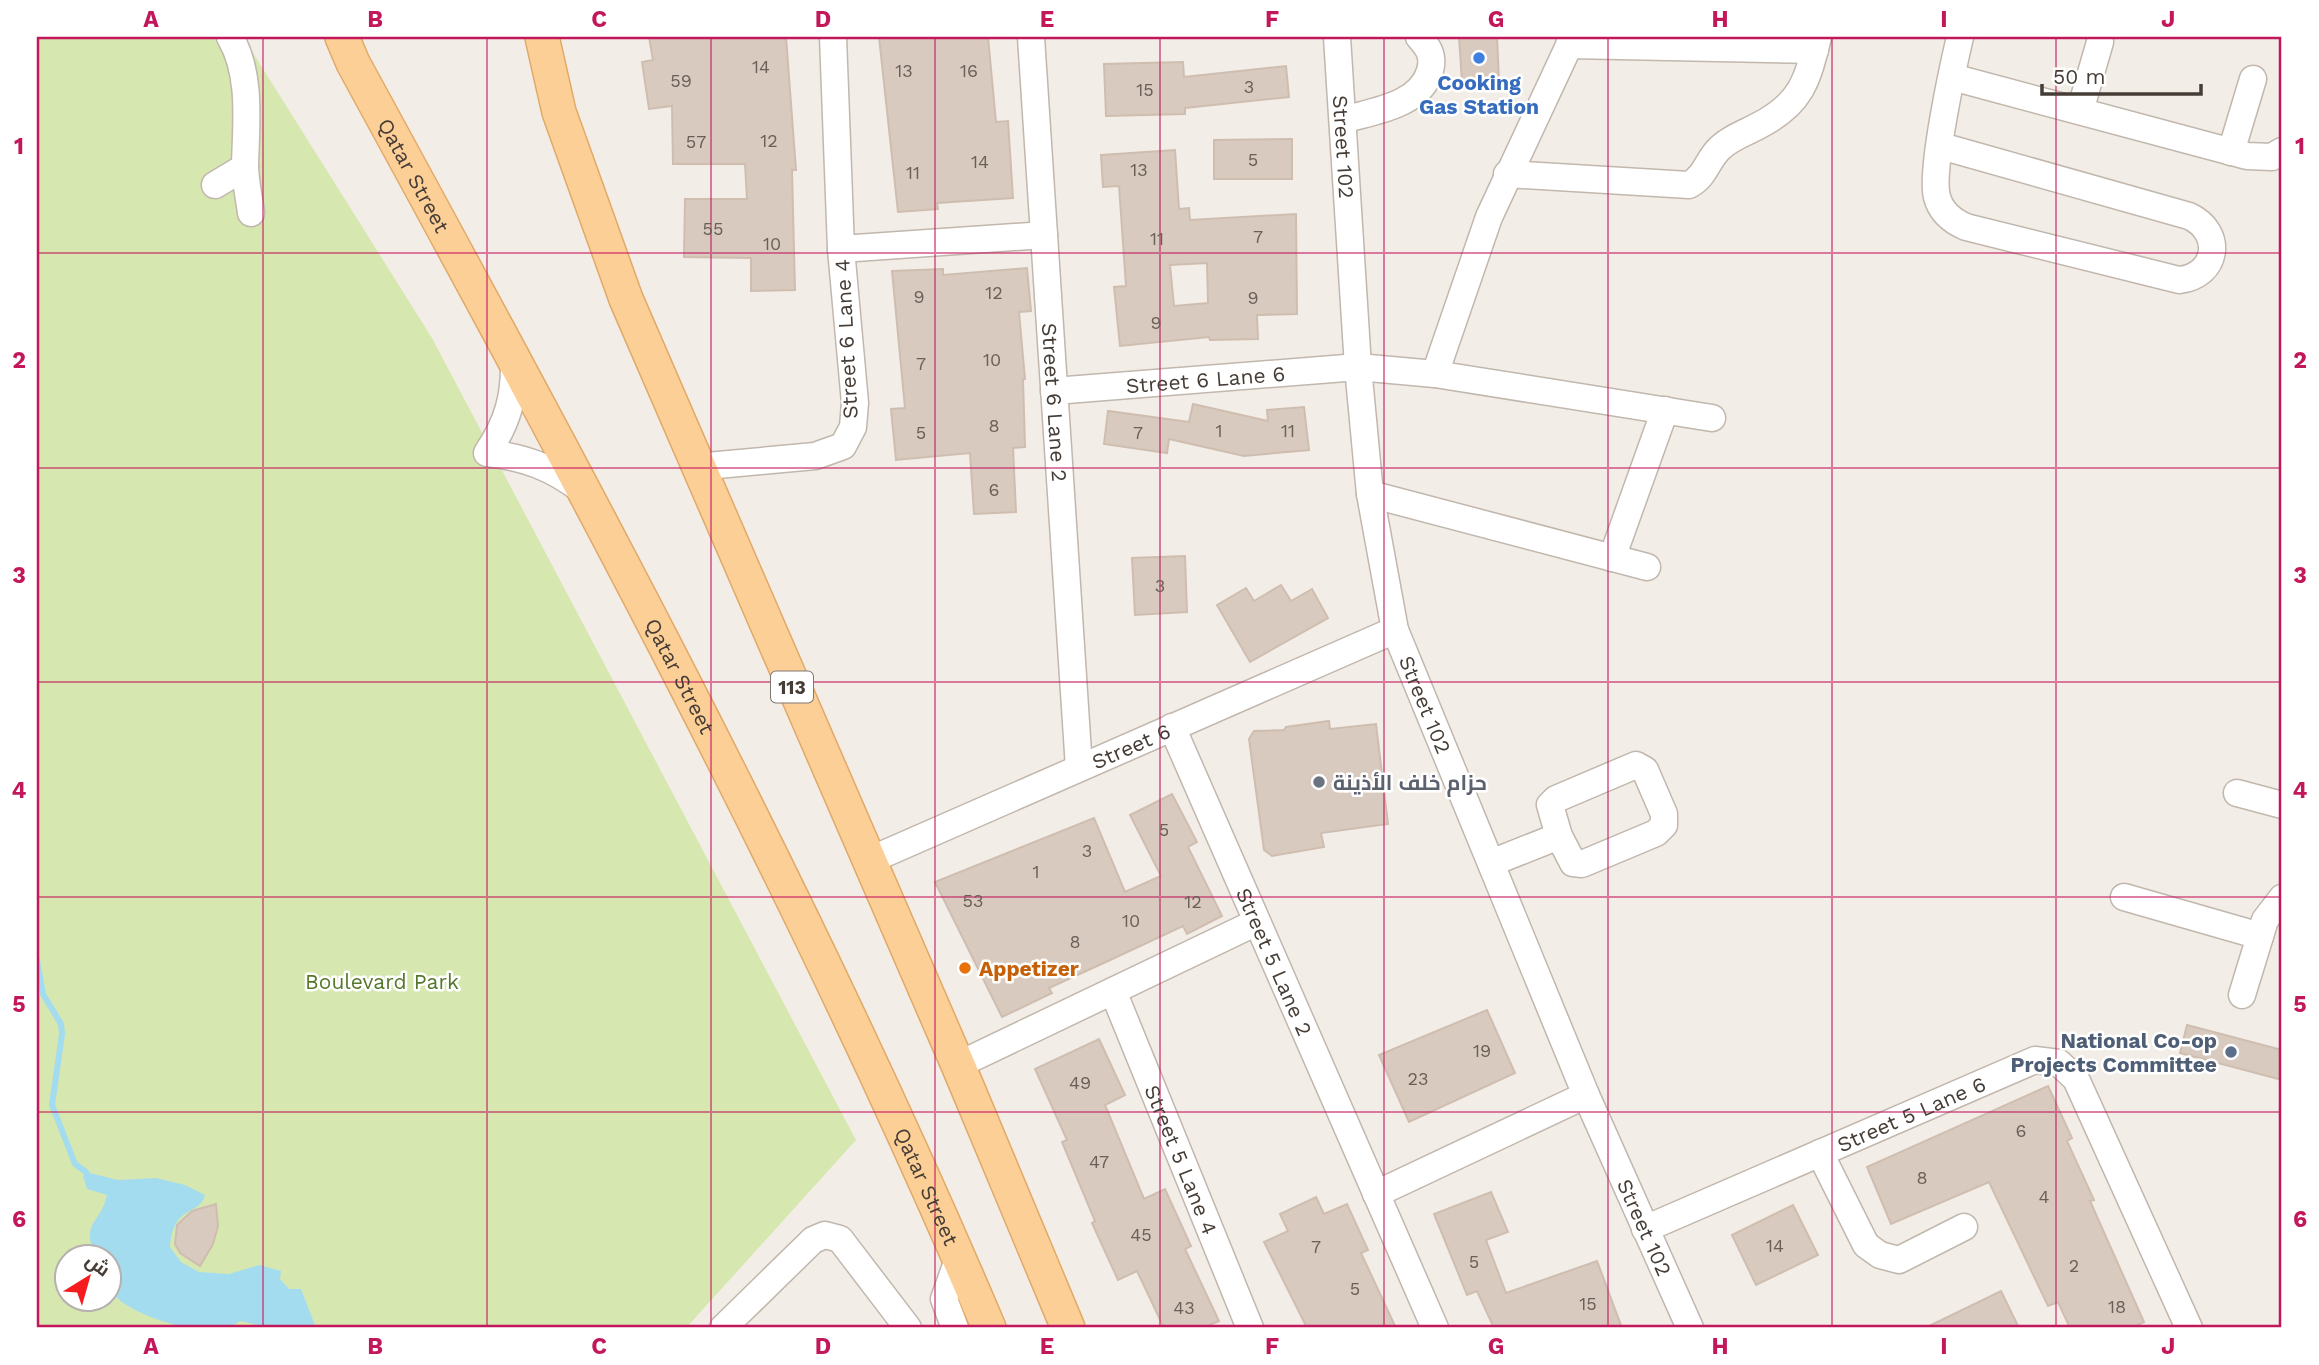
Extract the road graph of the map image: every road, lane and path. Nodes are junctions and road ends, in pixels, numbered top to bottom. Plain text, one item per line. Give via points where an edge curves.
1 (230, 37) edge
2 (328, 37) edge
3 (542, 37) edge
4 (833, 37) edge
5 (1031, 37) edge
6 (1337, 37) edge
7 (1419, 37) edge
8 (1960, 37) edge
9 (1571, 41) edge
10 (2100, 42) dead end
11 (1816, 43) edge
12 (347, 50) edge
13 (1952, 76) junction
14 (2253, 79) dead end
15 (2080, 111) junction
16 (1343, 120) junction
17 (1941, 146) junction
18 (2282, 151) edge
19 (2231, 152) junction
20 (245, 167) junction
21 (1507, 174) junction
22 (215, 185) dead end
23 (251, 213) dead end
24 (1044, 235) junction
25 (841, 249) junction
26 (514, 359) junction
27 (1358, 367) junction
28 (1435, 374) junction
29 (1054, 391) junction
30 (1665, 410) junction
31 (1713, 418) dead end
32 (696, 467) junction
33 (583, 491) junction
34 (1370, 494) junction
35 (1612, 558) junction
36 (1647, 567) dead end
37 (1395, 629) junction
38 (1172, 727) junction
39 (1079, 768) junction
40 (2237, 793) dead end
41 (2282, 805) edge
42 (1559, 836) junction
43 (868, 861) junction
44 (1491, 863) junction
45 (2124, 897) dead end
46 (2282, 898) edge
47 (1257, 922) junction
48 (2260, 936) junction
49 (1112, 991) junction
50 (2242, 995) dead end
51 (958, 1065) junction
52 (1586, 1095) junction
53 (1820, 1153) junction
54 (1376, 1194) junction
55 (1964, 1227) dead end
56 (1646, 1229) junction
57 (959, 1257) junction
58 (723, 1328) edge
59 (908, 1328) edge
60 (955, 1328) edge
61 (989, 1328) edge
62 (1069, 1328) edge
63 (1250, 1328) edge
64 (1435, 1328) edge
65 (1690, 1328) edge
66 (2189, 1328) edge

1 - 20 street via 244,84
2 - 12 main road, Qatar Street
3 - 32 main road, 113 via 559,112 584,188
4 - 25 street, Street 6 Lane 4
5 - 24 street, Street 6 Lane 2
6 - 16 street, Street 102
7 - 16 street via 1430,48 1432,64 1418,93
8 - 13 street
9 - 11 street
9 - 21 street
10 - 15 street
11 - 21 street via 1807,81 1791,105 1727,142 1701,177 1689,185
12 - 26 main road, Qatar Street
13 - 15 street
13 - 17 street
14 - 19 street
15 - 19 street
16 - 27 street, Street 102
17 - 17 street via 1936,195 1944,212 1958,223 2179,279 2196,275 2209,263 2211,236 2189,216
18 - 19 street via 2260,159
20 - 22 street
20 - 23 street
21 - 28 street
24 - 25 street, Street 6 Lane 4
24 - 29 street, Street 6 Lane 2
25 - 32 street, Street 6 Lane 4 via 855,403 853,428 844,446 815,456
26 - 33 main road, Qatar Street
26 - 33 street via 511,408 487,453 539,463
27 - 28 street, Street 6 Lane 6
27 - 29 street, Street 6 Lane 6
27 - 34 street, Street 102
28 - 30 street, Street 6 Lane 6
29 - 39 street, Street 6 Lane 2
30 - 31 street, Street 6 Lane 6
30 - 35 street
32 - 43 main road, 113
33 - 57 main road, Qatar Street via 815,941
34 - 35 street
34 - 37 street, Street 102
35 - 36 street
37 - 38 street, Street 6
37 - 44 street, Street 102
38 - 39 street, Street 6
38 - 47 street, Street 5 Lane 2
39 - 43 street, Street 6
40 - 41 street
42 - 42 street via 1550,813 1552,801 1631,767 1645,770 1664,814 1661,830 1578,864 1569,860
42 - 44 street
43 - 51 main road, 113
44 - 52 street, Street 102
45 - 48 street
46 - 48 street via 2272,908
47 - 49 street
47 - 54 street, Street 5 Lane 2
48 - 50 street
49 - 51 street
49 - 63 street, Street 5 Lane 4
51 - 62 main road, 113
52 - 54 street
52 - 56 street, Street 102
53 - 55 street via 1866,1245 1880,1255 1899,1260
53 - 56 street, Street 5 Lane 6
53 - 66 street, Street 5 Lane 6 via 2035,1059 2059,1062 2076,1079
54 - 64 street, Street 5 Lane 2
56 - 65 street, Street 102
57 - 60 street via 944,1299
57 - 61 main road, Qatar Street
58 - 59 street via 813,1240 825,1235 840,1239

